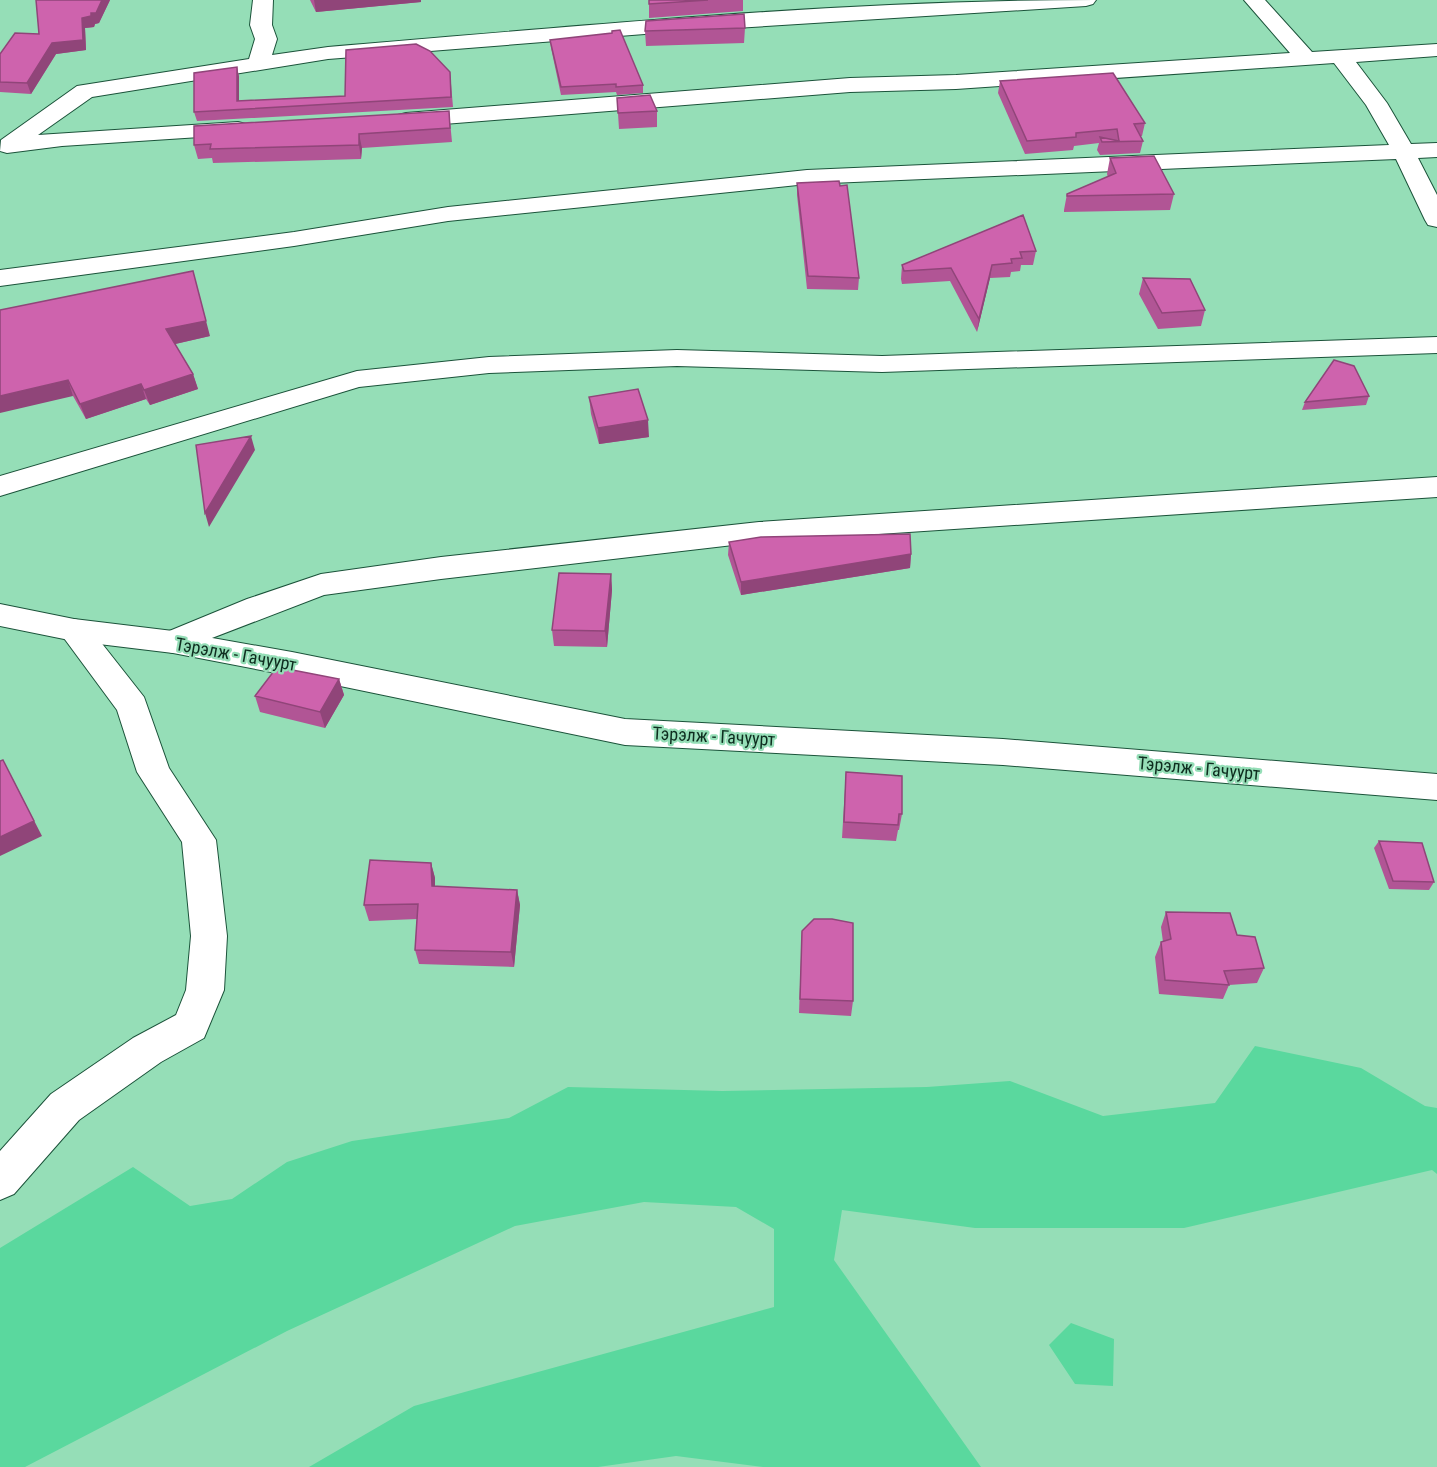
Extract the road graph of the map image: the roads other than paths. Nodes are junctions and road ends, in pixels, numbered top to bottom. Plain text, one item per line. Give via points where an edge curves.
1 (263, 0) edge
2 (1086, 0) edge
3 (1254, 0) edge
4 (1437, 50) edge
5 (1340, 56) junction
6 (1306, 58) junction
7 (258, 64) junction
8 (385, 121) edge
9 (259, 128) edge
10 (3, 149) edge
11 (1437, 150) edge
12 (1404, 152) junction
13 (1437, 220) edge
14 (0, 278) edge
15 (1437, 345) edge
16 (0, 486) edge
17 (1437, 487) edge
18 (0, 615) edge
19 (74, 630) junction
20 (173, 642) junction
21 (1437, 787) edge
22 (0, 1181) edge

1 - 7 street via 261,25 266,39
2 - 7 street via 634,28 328,53
3 - 6 street
4 - 5 street
5 - 6 street
5 - 12 street via 1376,103
6 - 8 street via 956,82 850,85
7 - 10 street via 85,91
9 - 10 street via 62,139
11 - 12 street
12 - 13 street
12 - 14 street via 807,177 448,214
15 - 16 street via 882,364 677,358 478,366 357,379
17 - 20 street via 759,532 457,566 321,585
18 - 19 street, Тэрэлж - Гачуурт
19 - 20 street, Тэрэлж - Гачуурт
19 - 22 street via 132,706 154,772 199,840 209,936 205,990 191,1026 147,1050 65,1107
20 - 21 street, Тэрэлж - Гачуурт via 625,732 1003,752

